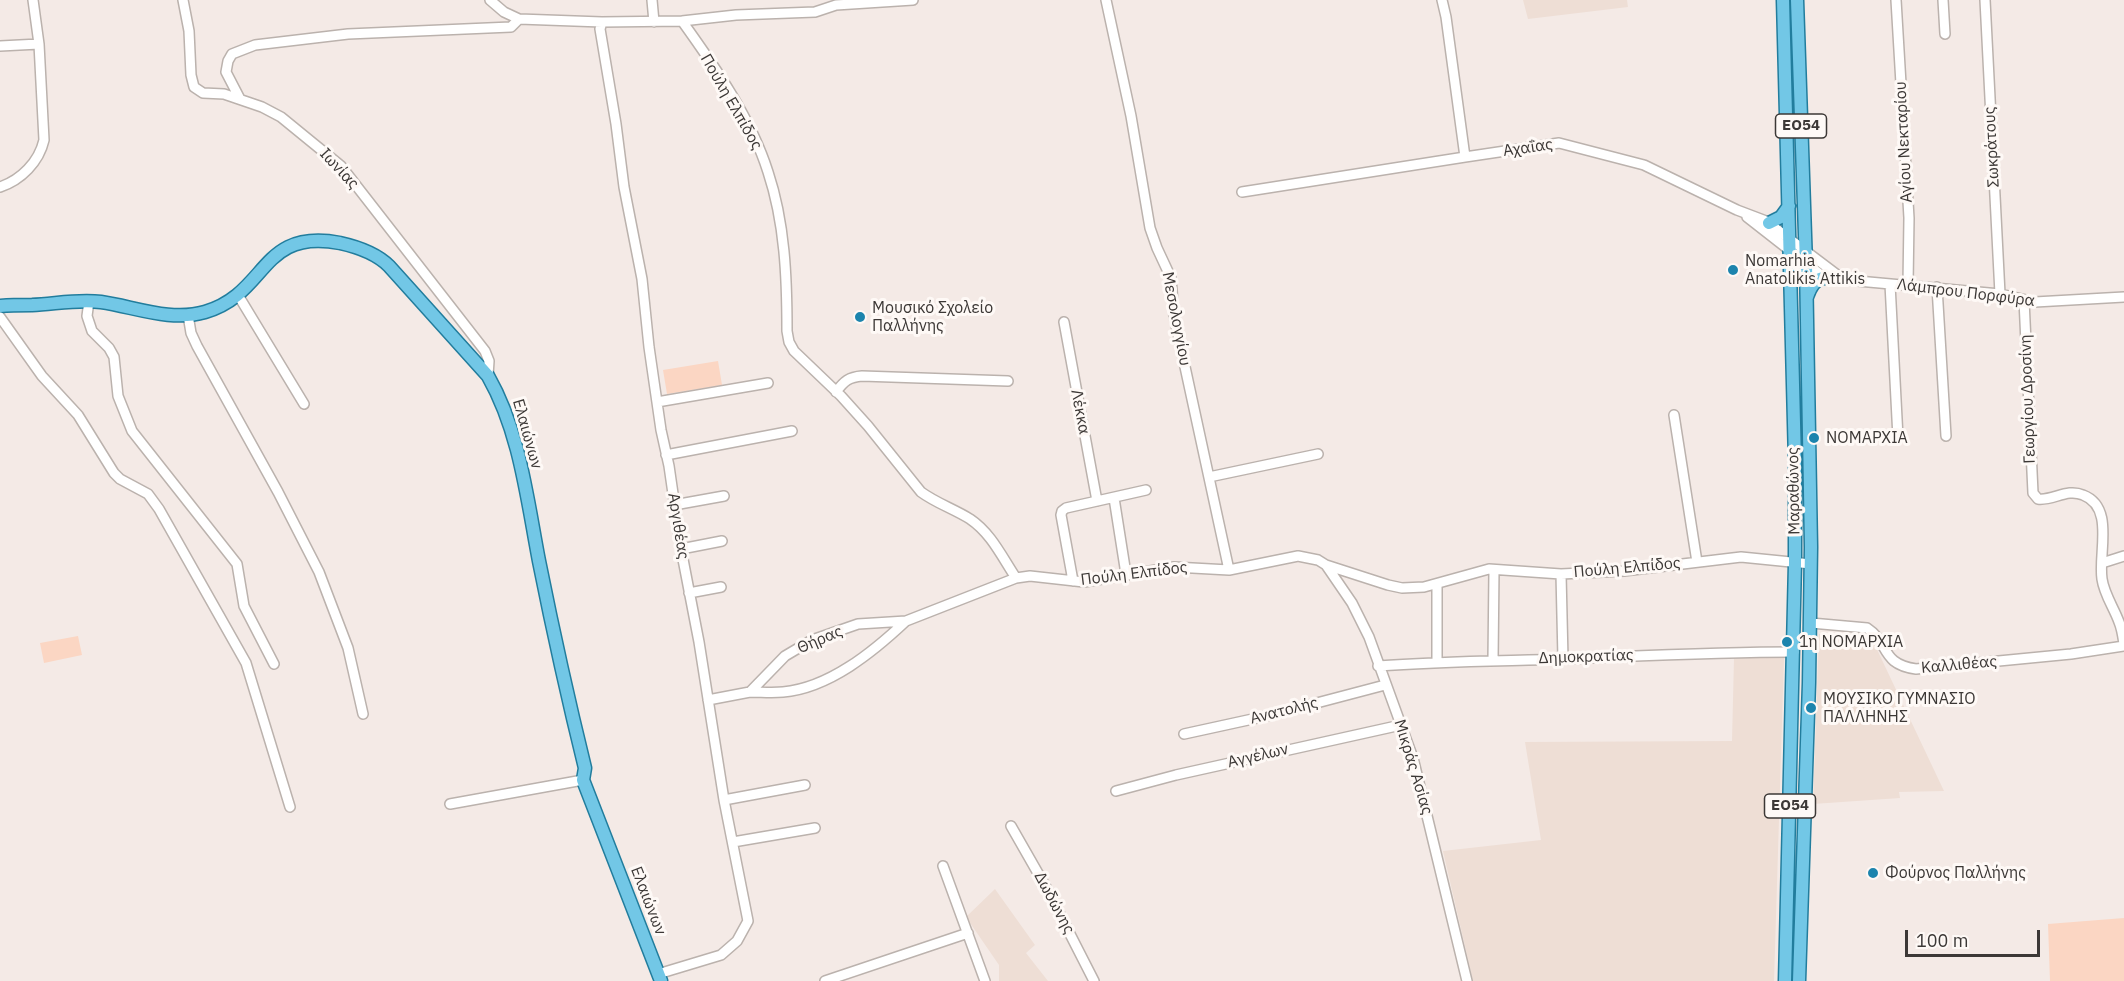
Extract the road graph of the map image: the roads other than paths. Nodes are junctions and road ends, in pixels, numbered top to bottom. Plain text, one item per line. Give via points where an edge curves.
1 (33, 0) edge
2 (183, 0) edge
3 (490, 0) edge
4 (652, 0) edge
5 (914, 0) edge
6 (1106, 0) edge
7 (1442, 0) edge
8 (1783, 0) edge
9 (1797, 0) edge
10 (1896, 0) edge
11 (1943, 0) edge
12 (1985, 0) edge
13 (836, 2) edge
14 (519, 19) junction
15 (682, 21) junction
16 (602, 22) junction
17 (654, 22) junction
18 (1945, 34) dead end
19 (39, 44) junction
20 (0, 46) edge
21 (240, 99) junction
22 (1465, 158) junction
23 (0, 187) edge
24 (1242, 192) dead end
25 (1789, 206) junction
26 (1737, 210) junction
27 (1769, 223) junction
28 (1790, 244) junction
29 (1805, 257) junction
30 (1825, 278) junction
31 (1844, 279) junction
32 (1890, 284) junction
33 (1908, 284) junction
34 (1937, 287) junction
35 (2000, 294) junction
36 (238, 295) junction
37 (2124, 297) edge
38 (1806, 298) junction
39 (2024, 300) junction
40 (89, 301) junction
41 (0, 306) edge
42 (2124, 307) edge
43 (188, 315) junction
44 (0, 317) edge
45 (1064, 322) dead end
46 (488, 376) junction
47 (1008, 381) dead end
48 (768, 384) dead end
49 (836, 392) junction
50 (657, 402) junction
51 (304, 404) dead end
52 (1674, 415) dead end
53 (792, 431) dead end
54 (1946, 436) dead end
55 (1899, 438) dead end
56 (1318, 454) dead end
57 (666, 455) junction
58 (1209, 477) junction
59 (1146, 490) dead end
60 (724, 496) dead end
61 (1114, 498) junction
62 (1097, 501) junction
63 (674, 505) junction
64 (722, 541) dead end
65 (681, 549) junction
66 (2124, 556) edge
67 (1697, 562) junction
68 (2102, 562) junction
69 (1795, 563) junction
70 (1810, 564) junction
71 (1326, 565) junction
72 (1229, 570) junction
73 (1494, 570) junction
74 (1126, 574) junction
75 (1561, 574) junction
76 (1016, 578) junction
77 (1073, 581) junction
78 (1437, 584) junction
79 (721, 587) dead end
80 (689, 593) junction
81 (906, 621) junction
82 (1810, 623) junction
83 (2124, 640) edge
84 (1794, 652) junction
85 (1563, 659) junction
86 (1492, 660) junction
87 (1437, 661) junction
88 (274, 664) dead end
89 (1378, 666) junction
90 (1385, 685) junction
91 (750, 692) junction
92 (708, 700) junction
93 (363, 714) dead end
94 (1401, 725) junction
95 (1184, 734) dead end
96 (584, 780) junction
97 (805, 785) dead end
98 (1116, 791) dead end
99 (724, 800) junction
100 (450, 804) dead end
101 (290, 807) dead end
102 (1011, 826) dead end
103 (815, 828) dead end
104 (733, 842) junction
105 (943, 866) dead end
106 (968, 933) junction
107 (660, 977) edge
108 (825, 981) edge
109 (984, 981) edge
110 (1094, 981) edge
111 (1467, 981) edge
112 (1785, 981) edge
113 (1799, 981) edge

1 - 19 street
2 - 21 street, Ιωνίας via 194,87 203,93
3 - 14 street
4 - 17 street
5 - 13 street
6 - 58 street, Μεσολογγίου via 1150,228 1171,278 1172,306
7 - 22 street
8 - 25 main road, Μαραθώνος / ΕΟ54
9 - 29 main road, Μαραθώνος / ΕΟ54
10 - 33 street, Αγίου Νεκταρίου via 1909,218
11 - 18 street
12 - 35 street, Σωκράτους
13 - 15 street via 815,12
14 - 16 street
14 - 21 street via 511,27 348,34 255,45 232,54 228,61 226,72
15 - 17 street
15 - 49 street, Πούλη Ελπίδος via 745,120 770,175 782,231 789,342
16 - 17 street
16 - 50 street, Αργιθέας
19 - 20 street
19 - 23 street via 43,144 24,172
21 - 46 street, Ιωνίας via 281,117 341,166 485,351
22 - 24 street, Αχαΐας
22 - 26 street, Αχαΐας via 1550,144 1569,145 1644,165
25 - 27 main road via 1781,217
25 - 28 main road, Μαραθώνος / ΕΟ54
26 - 27 street, Αχαΐας
26 - 28 street, Αχαΐας
27 - 28 street, Αχαΐας
28 - 29 street, Λάμπρου Πορφύρα
28 - 69 main road, Μαραθώνος / ΕΟ54
29 - 30 street, Λάμπρου Πορφύρα
29 - 31 street, Λάμπρου Πορφύρα
29 - 38 main road, Μαραθώνος / ΕΟ54
30 - 31 street, Λάμπρου Πορφύρα
30 - 38 main road via 1814,283
31 - 32 street, Λάμπρου Πορφύρα
32 - 33 street, Λάμπρου Πορφύρα
32 - 55 street
33 - 34 street, Λάμπρου Πορφύρα
34 - 35 street, Λάμπρου Πορφύρα
34 - 54 street
35 - 39 street, Λάμπρου Πορφύρα
36 - 43 main road, Ελαιώνων via 212,309
36 - 46 main road, Ελαιώνων via 273,256 294,243 334,242 368,251 404,281
36 - 51 street
37 - 39 street, Λάμπρου Πορφύρα
37 - 42 street
38 - 70 main road, Μαραθώνος / ΕΟ54
39 - 68 street, Γεωργίου Δροσίνη via 2032,488 2035,497 2043,500 2074,492 2092,500 2102,517
40 - 41 main road, Ελαιώνων
40 - 43 main road, Ελαιώνων
40 - 88 street via 87,316 92,331 114,357 118,396 132,431 237,564 244,606
43 - 93 street via 197,346 319,572 348,648
44 - 101 street via 42,376 78,415 114,473 148,494 159,509 246,663
45 - 62 street, Λέκκα
46 - 96 main road, Ελαιώνων via 507,414 519,461 585,768
47 - 49 street via 862,375 843,382
48 - 50 street
49 - 76 street, Πούλη Ελπίδος via 914,485 930,499 971,520 993,541
50 - 57 street, Αργιθέας
52 - 67 street
53 - 57 street
56 - 58 street
57 - 63 street, Αργιθέας
58 - 72 street, Μεσολογγίου
59 - 61 street
60 - 63 street
61 - 62 street
61 - 74 street
62 - 77 street via 1066,508 1061,513
63 - 65 street, Αργιθέας
64 - 65 street
65 - 80 street, Αργιθέας
66 - 68 street
67 - 69 street, Πούλη Ελπίδος via 1741,557
67 - 75 street, Πούλη Ελπίδος
68 - 83 street via 2102,579
69 - 70 street, Πούλη Ελπίδος
69 - 84 main road, Μαραθώνος / ΕΟ54
70 - 82 main road, Μαραθώνος / ΕΟ54
71 - 72 street, Πούλη Ελπίδος via 1298,556
71 - 78 street, Πούλη Ελπίδος via 1402,588
71 - 89 street, Μικράς Ασίας via 1352,603
72 - 74 street, Πούλη Ελπίδος via 1174,567
73 - 75 street, Πούλη Ελπίδος
73 - 78 street, Πούλη Ελπίδος
73 - 86 street
74 - 77 street, Πούλη Ελπίδος via 1098,581
75 - 85 street
76 - 77 street, Πούλη Ελπίδος
76 - 81 street, Θήρας
78 - 87 street
79 - 80 street
80 - 92 street, Αργιθέας
81 - 91 street, Θήρας via 882,644 840,672 804,688
81 - 91 street, Θήρας via 858,624 812,640 785,656
82 - 83 street, Καλλιθέας via 1867,628 1894,661 1916,669 2071,654
82 - 113 main road, Μαραθώνος / ΕΟ54
84 - 85 street, Δημοκρατίας
84 - 112 main road, Μαραθώνος / ΕΟ54
85 - 86 street, Δημοκρατίας
86 - 87 street, Δημοκρατίας
87 - 89 street, Δημοκρατίας
89 - 90 street, Μικράς Ασίας
90 - 94 street, Μικράς Ασίας
90 - 95 street, Ανατολής
91 - 92 street, Θήρας
92 - 99 street, Αργιθέας
94 - 98 street, Αγγέλων
94 - 111 street, Μικράς Ασίας
96 - 100 street
96 - 107 main road, Ελαιώνων
97 - 99 street
99 - 104 street, Αργιθέας
102 - 110 street, Δωδώνης
103 - 104 street
104 - 107 street, Αργιθέας via 747,926 721,955
105 - 106 street
106 - 108 street
106 - 109 street

